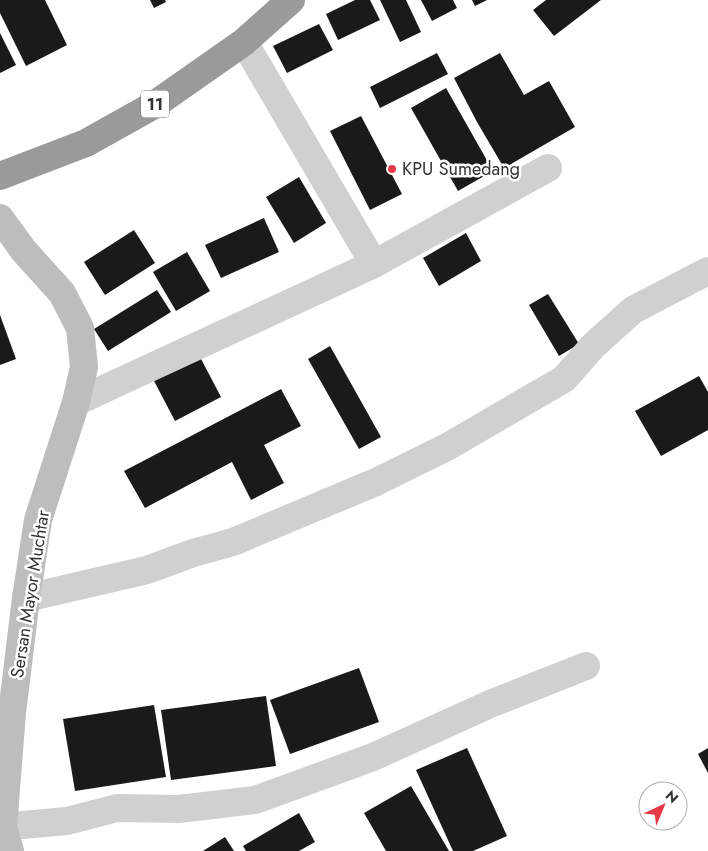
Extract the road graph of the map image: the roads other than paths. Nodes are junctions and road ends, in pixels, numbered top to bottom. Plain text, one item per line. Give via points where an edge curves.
1 (291, 0) edge
2 (244, 42) junction
3 (548, 168) dead end
4 (0, 176) edge
5 (0, 218) edge
6 (374, 264) junction
7 (708, 271) edge
8 (76, 402) junction
9 (26, 598) junction
10 (586, 666) dead end
11 (4, 835) edge

1 - 2 highway, 11
2 - 4 highway, 11 via 154,105 86,143
2 - 6 street
3 - 6 street
5 - 8 street, Sersan Mayor Muchtar via 24,251 62,293 80,328 84,367
6 - 8 street
7 - 9 street via 633,310 594,345 564,379 447,447 376,482 233,542 147,570
8 - 9 street, Sersan Mayor Muchtar via 38,520
9 - 11 street, Sersan Mayor Muchtar via 12,713
10 - 11 street via 490,704 373,757 255,800 179,809 117,808

